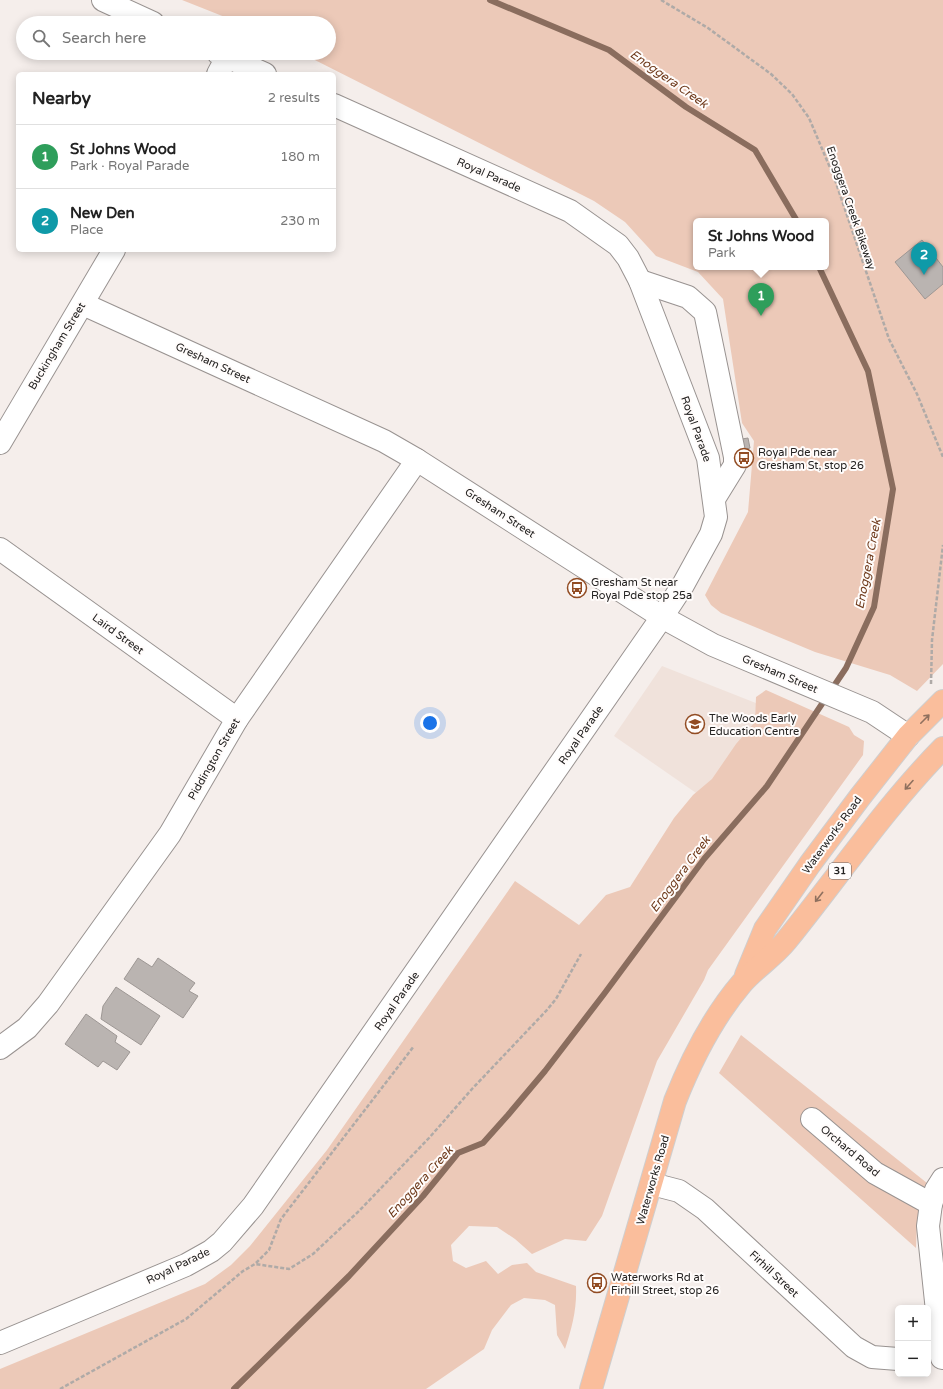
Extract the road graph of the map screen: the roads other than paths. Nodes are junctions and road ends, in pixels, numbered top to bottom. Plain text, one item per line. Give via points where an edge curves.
1 (103, 0) edge
2 (138, 16) edge
3 (221, 61) edge
4 (258, 72) edge
5 (336, 106) edge
6 (113, 252) edge
7 (640, 281) junction
8 (83, 304) junction
9 (0, 443) edge
10 (417, 460) junction
11 (714, 499) junction
12 (0, 549) edge
13 (662, 617) junction
14 (935, 695) edge
15 (237, 719) junction
16 (908, 736) junction
17 (939, 752) edge
18 (742, 983) junction
19 (0, 1048) edge
20 (812, 1119) dead end
21 (943, 1179) edge
22 (652, 1184) junction
23 (931, 1204) junction
24 (0, 1343) edge
25 (938, 1358) edge
26 (895, 1359) edge
27 (591, 1389) edge

1 - 2 street
3 - 4 street
5 - 7 street, Royal Parade via 570,211 618,245
6 - 8 street, Buckingham Street
7 - 11 street, Royal Parade via 708,458
7 - 11 street via 688,297 705,312 735,457 735,465
8 - 9 street, Buckingham Street
8 - 10 street, Gresham Street via 384,441
10 - 13 street, Gresham Street
10 - 15 street, Piddington Street
11 - 13 street, Royal Parade via 716,517 711,534
12 - 15 street, Laird Street
13 - 16 street, Gresham Street via 713,645 878,715
13 - 24 street, Royal Parade via 354,1064 233,1231 211,1251 186,1265
16 -> 14 main road, Waterworks Road / 31
15 - 19 street, Piddington Street via 170,834 48,1004 27,1028
16 - 17 main road
16 - 18 main road, Waterworks Road / 31 via 855,803 765,929
17 -> 18 main road, Waterworks Road / 31 via 907,787 785,942
18 - 22 main road, Waterworks Road / 31 via 712,1024 692,1059 676,1101
20 - 23 street, Orchard Road via 875,1173
21 - 23 street
22 - 26 street, Firhill Street via 679,1192 705,1209 854,1347 872,1357
22 - 27 main road, Waterworks Road / 31
23 - 25 street via 928,1226

